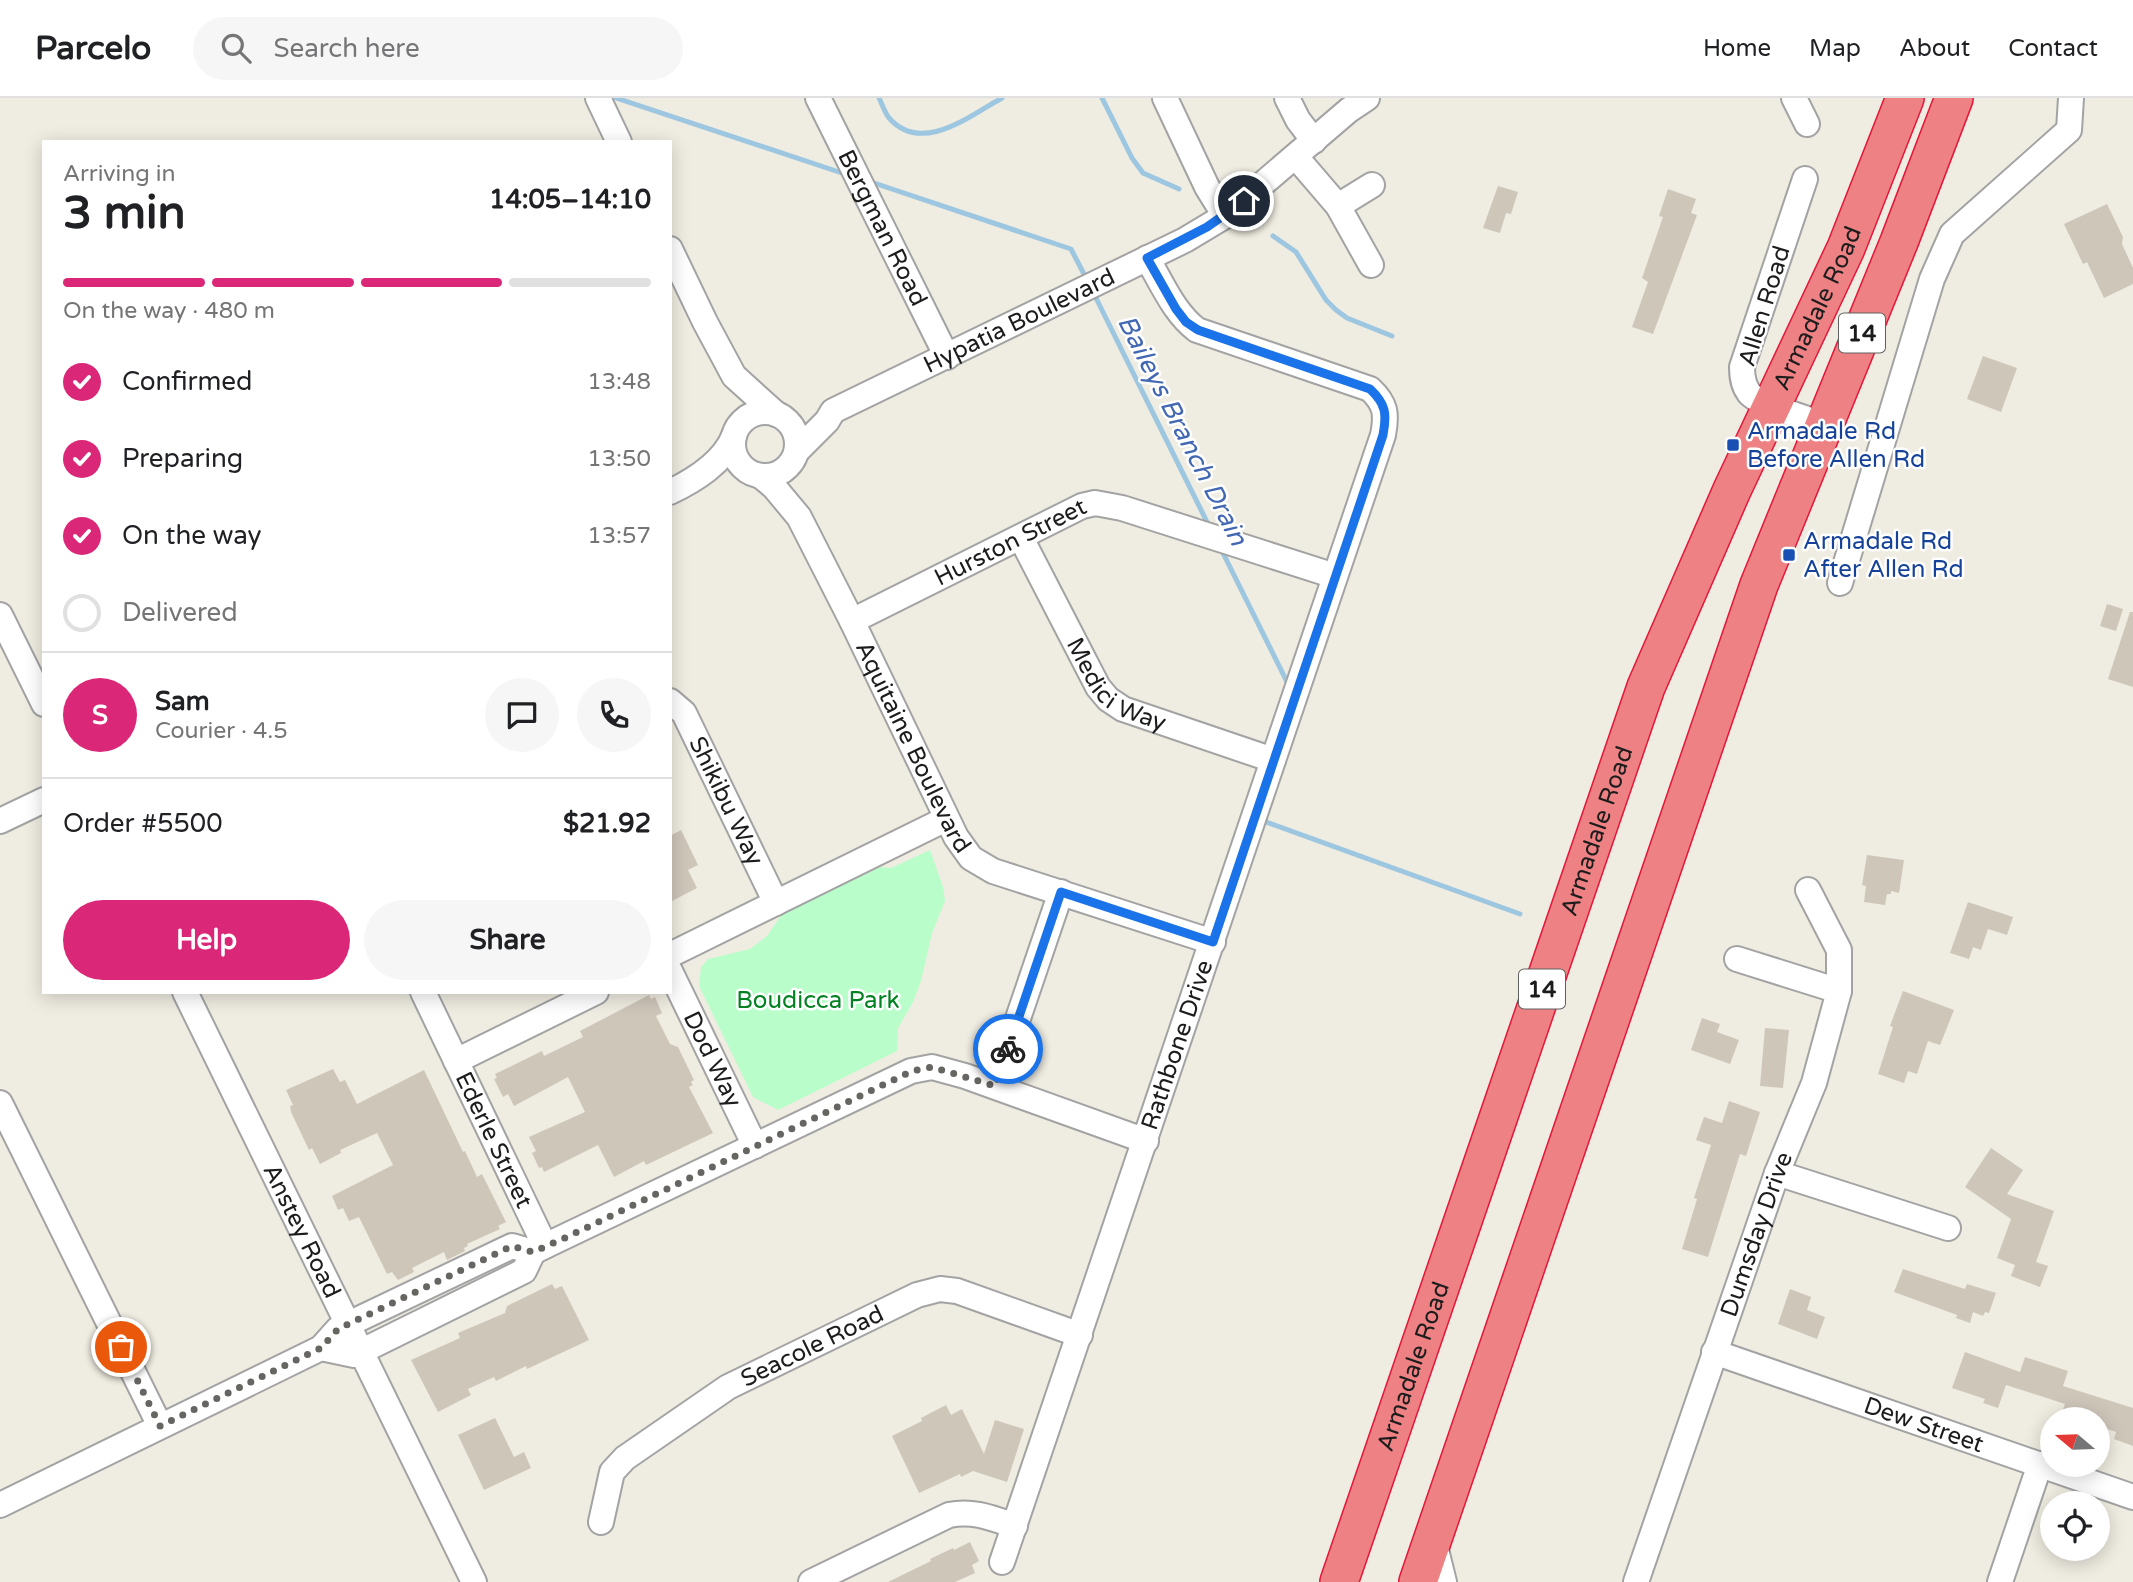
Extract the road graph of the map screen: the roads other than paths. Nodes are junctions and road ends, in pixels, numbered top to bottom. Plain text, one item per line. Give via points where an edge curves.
1 (598, 98) edge
2 (818, 98) edge
3 (1165, 98) edge
4 (1287, 98) edge
5 (1367, 98) edge
6 (1794, 98) edge
7 (1905, 98) edge
8 (1954, 98) edge
9 (2071, 98) edge
10 (1807, 124) dead end
11 (618, 140) edge
12 (1305, 149) junction
13 (1805, 179) dead end
14 (1372, 185) dead end
15 (1338, 206) junction
16 (1226, 216) junction
17 (672, 253) edge
18 (1147, 258) junction
19 (1371, 265) dead end
20 (947, 357) junction
21 (734, 376) junction
22 (1771, 405) junction
23 (833, 411) junction
24 (777, 414) junction
25 (1825, 425) junction
26 (735, 434) junction
27 (795, 456) junction
28 (757, 475) junction
29 (694, 480) junction
30 (672, 491) edge
31 (799, 517) junction
32 (1021, 538) junction
33 (1335, 576) junction
34 (1840, 583) dead end
35 (852, 621) junction
36 (2, 622) edge
37 (42, 700) edge
38 (672, 703) edge
39 (1273, 760) junction
40 (42, 801) edge
41 (946, 819) junction
42 (0, 821) edge
43 (1808, 890) dead end
44 (1061, 892) junction
45 (776, 903) junction
46 (1213, 942) junction
47 (672, 954) edge
48 (1737, 959) dead end
49 (672, 975) edge
50 (1839, 991) junction
51 (186, 994) edge
52 (423, 994) edge
53 (592, 994) edge
54 (456, 1061) junction
55 (995, 1086) junction
56 (0, 1103) edge
57 (1146, 1141) junction
58 (755, 1146) junction
59 (1777, 1173) junction
60 (1948, 1228) dead end
61 (539, 1249) junction
62 (348, 1324) junction
63 (1080, 1335) junction
64 (321, 1348) junction
65 (361, 1352) junction
66 (1714, 1352) junction
67 (160, 1426) junction
68 (2040, 1464) joint
69 (2077, 1477) edge
70 (2133, 1497) edge
71 (0, 1505) edge
72 (601, 1522) dead end
73 (1015, 1526) junction
74 (1433, 1538) junction
75 (1002, 1562) dead end
76 (474, 1582) edge
77 (811, 1582) edge
78 (1339, 1582) edge
79 (1418, 1582) edge
80 (1444, 1582) edge
81 (1636, 1582) edge
82 (2000, 1582) edge

1 - 11 street
2 - 20 street, Bergman Road
3 - 16 street via 1207,187
4 - 12 street
5 - 12 street, Hypatia Boulevard
6 - 10 street
7 - 22 highway, Armadale Road / 14 via 1846,248
8 - 25 highway, Armadale Road / 14
9 - 34 street via 2069,130 1952,234 1932,279
12 - 15 street
12 - 16 street, Hypatia Boulevard
13 - 22 street, Allen Road via 1742,368 1742,381 1750,395
14 - 15 street
15 - 19 street
16 - 18 street, Hypatia Boulevard
17 - 21 street
18 - 20 street, Hypatia Boulevard
18 - 33 street, Rathbone Drive via 1176,309 1198,330 1370,389 1383,401 1387,417 1383,435
20 - 23 street, Hypatia Boulevard
21 - 24 street
21 - 26 street
22 - 25 street, Allen Road
22 - 78 highway, Armadale Road / 14 via 1646,687
23 - 24 street, Hypatia Boulevard
23 - 27 street, Hypatia Boulevard
24 - 26 street via 752,415
24 - 27 street via 794,429
25 - 74 highway, Armadale Road / 14 via 1759,586
26 - 28 street via 735,454 745,469
26 - 29 street via 718,459
27 - 28 street via 779,474
27 - 31 street
28 - 29 street
28 - 31 street via 774,486
29 - 30 street
31 - 35 street, Aquitaine Boulevard
32 - 33 street, Hurston Street via 1095,503
32 - 35 street, Hurston Street
32 - 39 street, Medici Way via 1108,699 1123,709
33 - 39 street, Rathbone Drive
35 - 41 street, Aquitaine Boulevard
36 - 37 street
38 - 45 street, Shikibu Way via 684,713
39 - 46 street, Rathbone Drive
40 - 42 street
41 - 44 street, Aquitaine Boulevard via 971,858 993,871
41 - 45 street
43 - 50 street, Dumsday Drive via 1839,950
44 - 46 street, Aquitaine Boulevard
44 - 55 street
45 - 47 street
46 - 57 street, Rathbone Drive
48 - 50 street
49 - 58 street, Dod Way
50 - 59 street, Dumsday Drive via 1814,1083
51 - 62 street, Anstey Road
52 - 54 street
53 - 54 street, Ederle Street
54 - 61 street, Ederle Street
55 - 57 street
55 - 58 street via 932,1067 912,1071
56 - 67 street
57 - 63 street, Rathbone Drive
58 - 61 street
59 - 60 street
59 - 66 street, Dumsday Drive
61 - 62 street via 512,1246
61 - 65 street via 524,1271
62 - 64 street
62 - 65 street, Anstey Road
63 - 72 street, Seacole Road via 957,1291 940,1289 917,1295 728,1387 625,1458 612,1472
63 - 73 street, Rathbone Drive
64 - 65 street via 354,1355
64 - 67 street
65 - 76 street, Anstey Road
66 - 68 street, Dew Street
66 - 81 street, Dumsday Drive
67 - 71 street
68 - 82 street
69 - 70 street, Dew Street
73 - 75 street, Rathbone Drive
73 - 77 street via 965,1511 949,1515
74 - 79 highway, Armadale Road / 14
74 - 80 street

